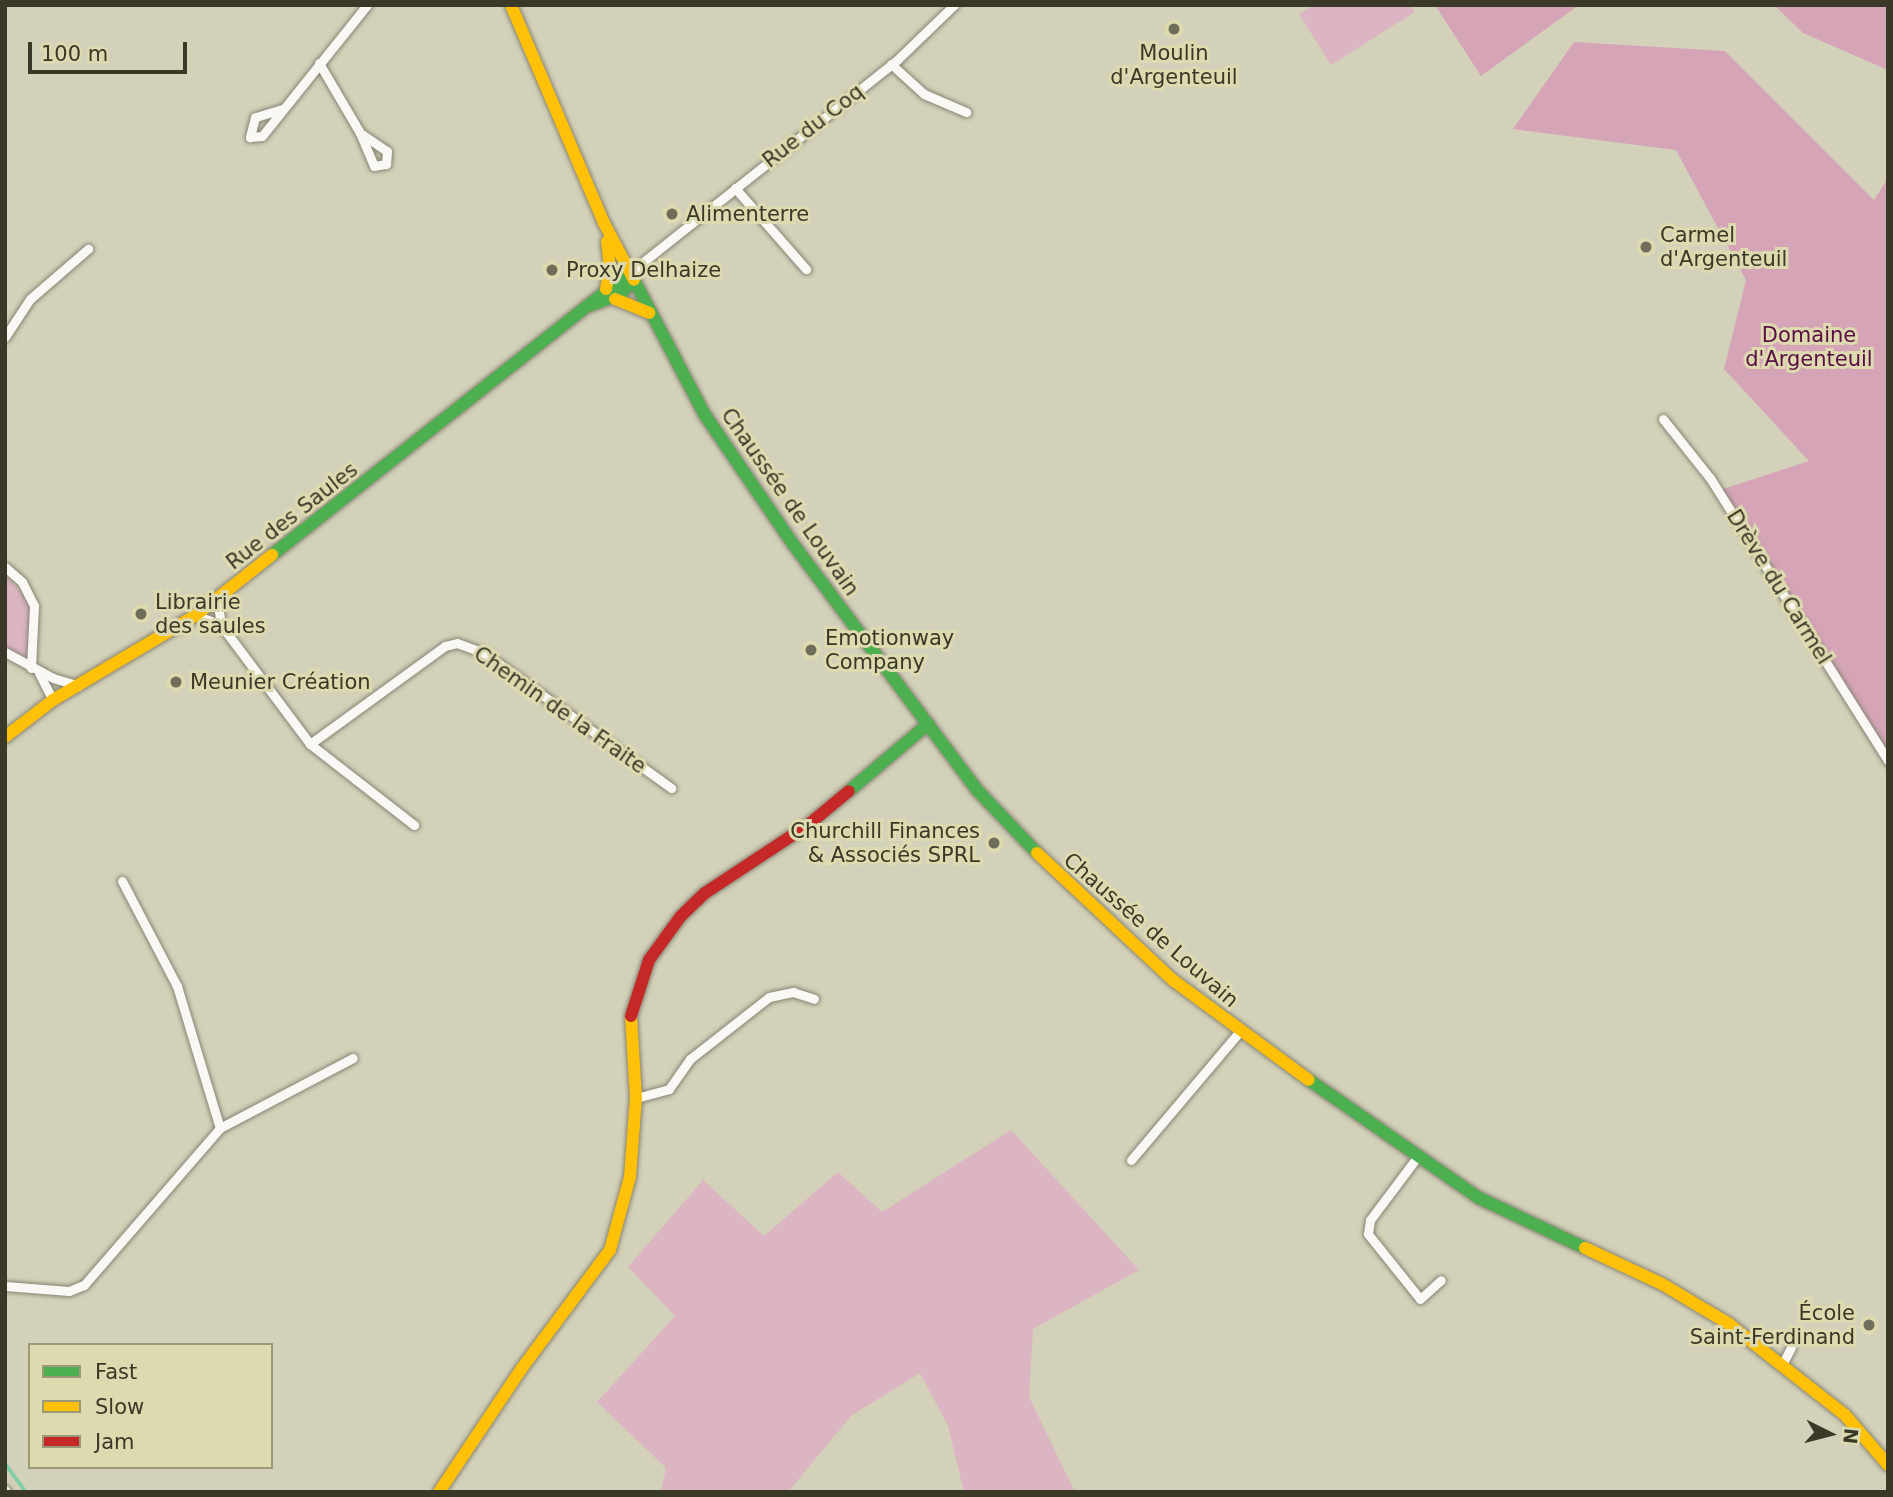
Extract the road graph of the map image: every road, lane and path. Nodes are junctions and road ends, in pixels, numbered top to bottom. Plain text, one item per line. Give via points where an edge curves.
1 (367, 5) edge
2 (511, 5) edge
3 (954, 5) edge
4 (319, 63) junction
5 (891, 64) junction
6 (282, 109) dead end
7 (966, 112) dead end
8 (360, 133) dead end
9 (735, 188) junction
10 (604, 223) junction
11 (88, 249) dead end
12 (806, 269) dead end
13 (628, 274) junction
14 (610, 294) junction
15 (649, 313) junction
16 (5, 337) edge
17 (1663, 419) dead end
18 (5, 567) edge
19 (217, 599) junction
20 (197, 615) junction
21 (221, 625) junction
22 (5, 653) edge
23 (35, 669) junction
24 (79, 686) junction
25 (53, 700) junction
26 (928, 724) junction
27 (5, 737) edge
28 (310, 744) junction
29 (1888, 761) edge
30 (671, 788) dead end
31 (414, 825) dead end
32 (122, 881) dead end
33 (814, 999) dead end
34 (1239, 1032) junction
35 (354, 1058) dead end
36 (636, 1098) junction
37 (220, 1128) junction
38 (1418, 1156) junction
39 (1131, 1160) dead end
40 (1441, 1280) dead end
41 (5, 1286) edge
42 (1791, 1347) dead end
43 (1782, 1365) junction
44 (1888, 1465) edge
45 (439, 1492) edge

1 - 4 street
2 - 10 main road, Chaussée de Louvain
3 - 5 street, Rue du Coq
4 - 6 street
4 - 8 street
5 - 7 street via 923,94
5 - 9 street, Rue du Coq
9 - 12 street
9 - 13 street, Rue du Coq
10 - 13 main road, Chaussée de Louvain
10 - 14 main road via 611,256
11 - 16 street via 30,299
13 - 14 main road, Rue des Saules
13 - 15 main road, Chaussée de Louvain
14 - 15 main road
14 - 19 main road, Rue des Saules via 589,305
15 - 26 main road, Chaussée de Louvain via 727,447
17 - 29 street, Drève du Carmel via 1710,478
18 - 23 street via 22,582 34,606
19 - 20 main road, Rue des Saules
19 - 21 street
20 - 21 street
20 - 24 main road, Rue des Saules
21 - 28 street
22 - 23 street
23 - 24 street
23 - 25 street
24 - 25 main road, Rue des Saules
25 - 27 main road, Rue des Saules
26 - 34 main road, Chaussée de Louvain via 978,791 1059,876 1188,993
26 - 36 main road via 808,825 730,874 681,916 649,960 635,992
28 - 30 street, Chemin de la Fraite via 445,646 457,643 484,653
28 - 31 street
32 - 37 street via 177,986
33 - 36 street via 793,992 769,998 690,1059 669,1089
34 - 38 main road, Chaussée de Louvain
34 - 39 street, Chaussée de Louvain
35 - 37 street
36 - 45 main road via 628,1192 610,1250 522,1368
37 - 41 street via 84,1285 69,1291
38 - 40 street via 1370,1220 1367,1234 1420,1299
38 - 43 main road, Chaussée de Louvain via 1517,1218 1696,1303
42 - 43 street
43 - 44 main road, Chaussée de Louvain via 1845,1415

